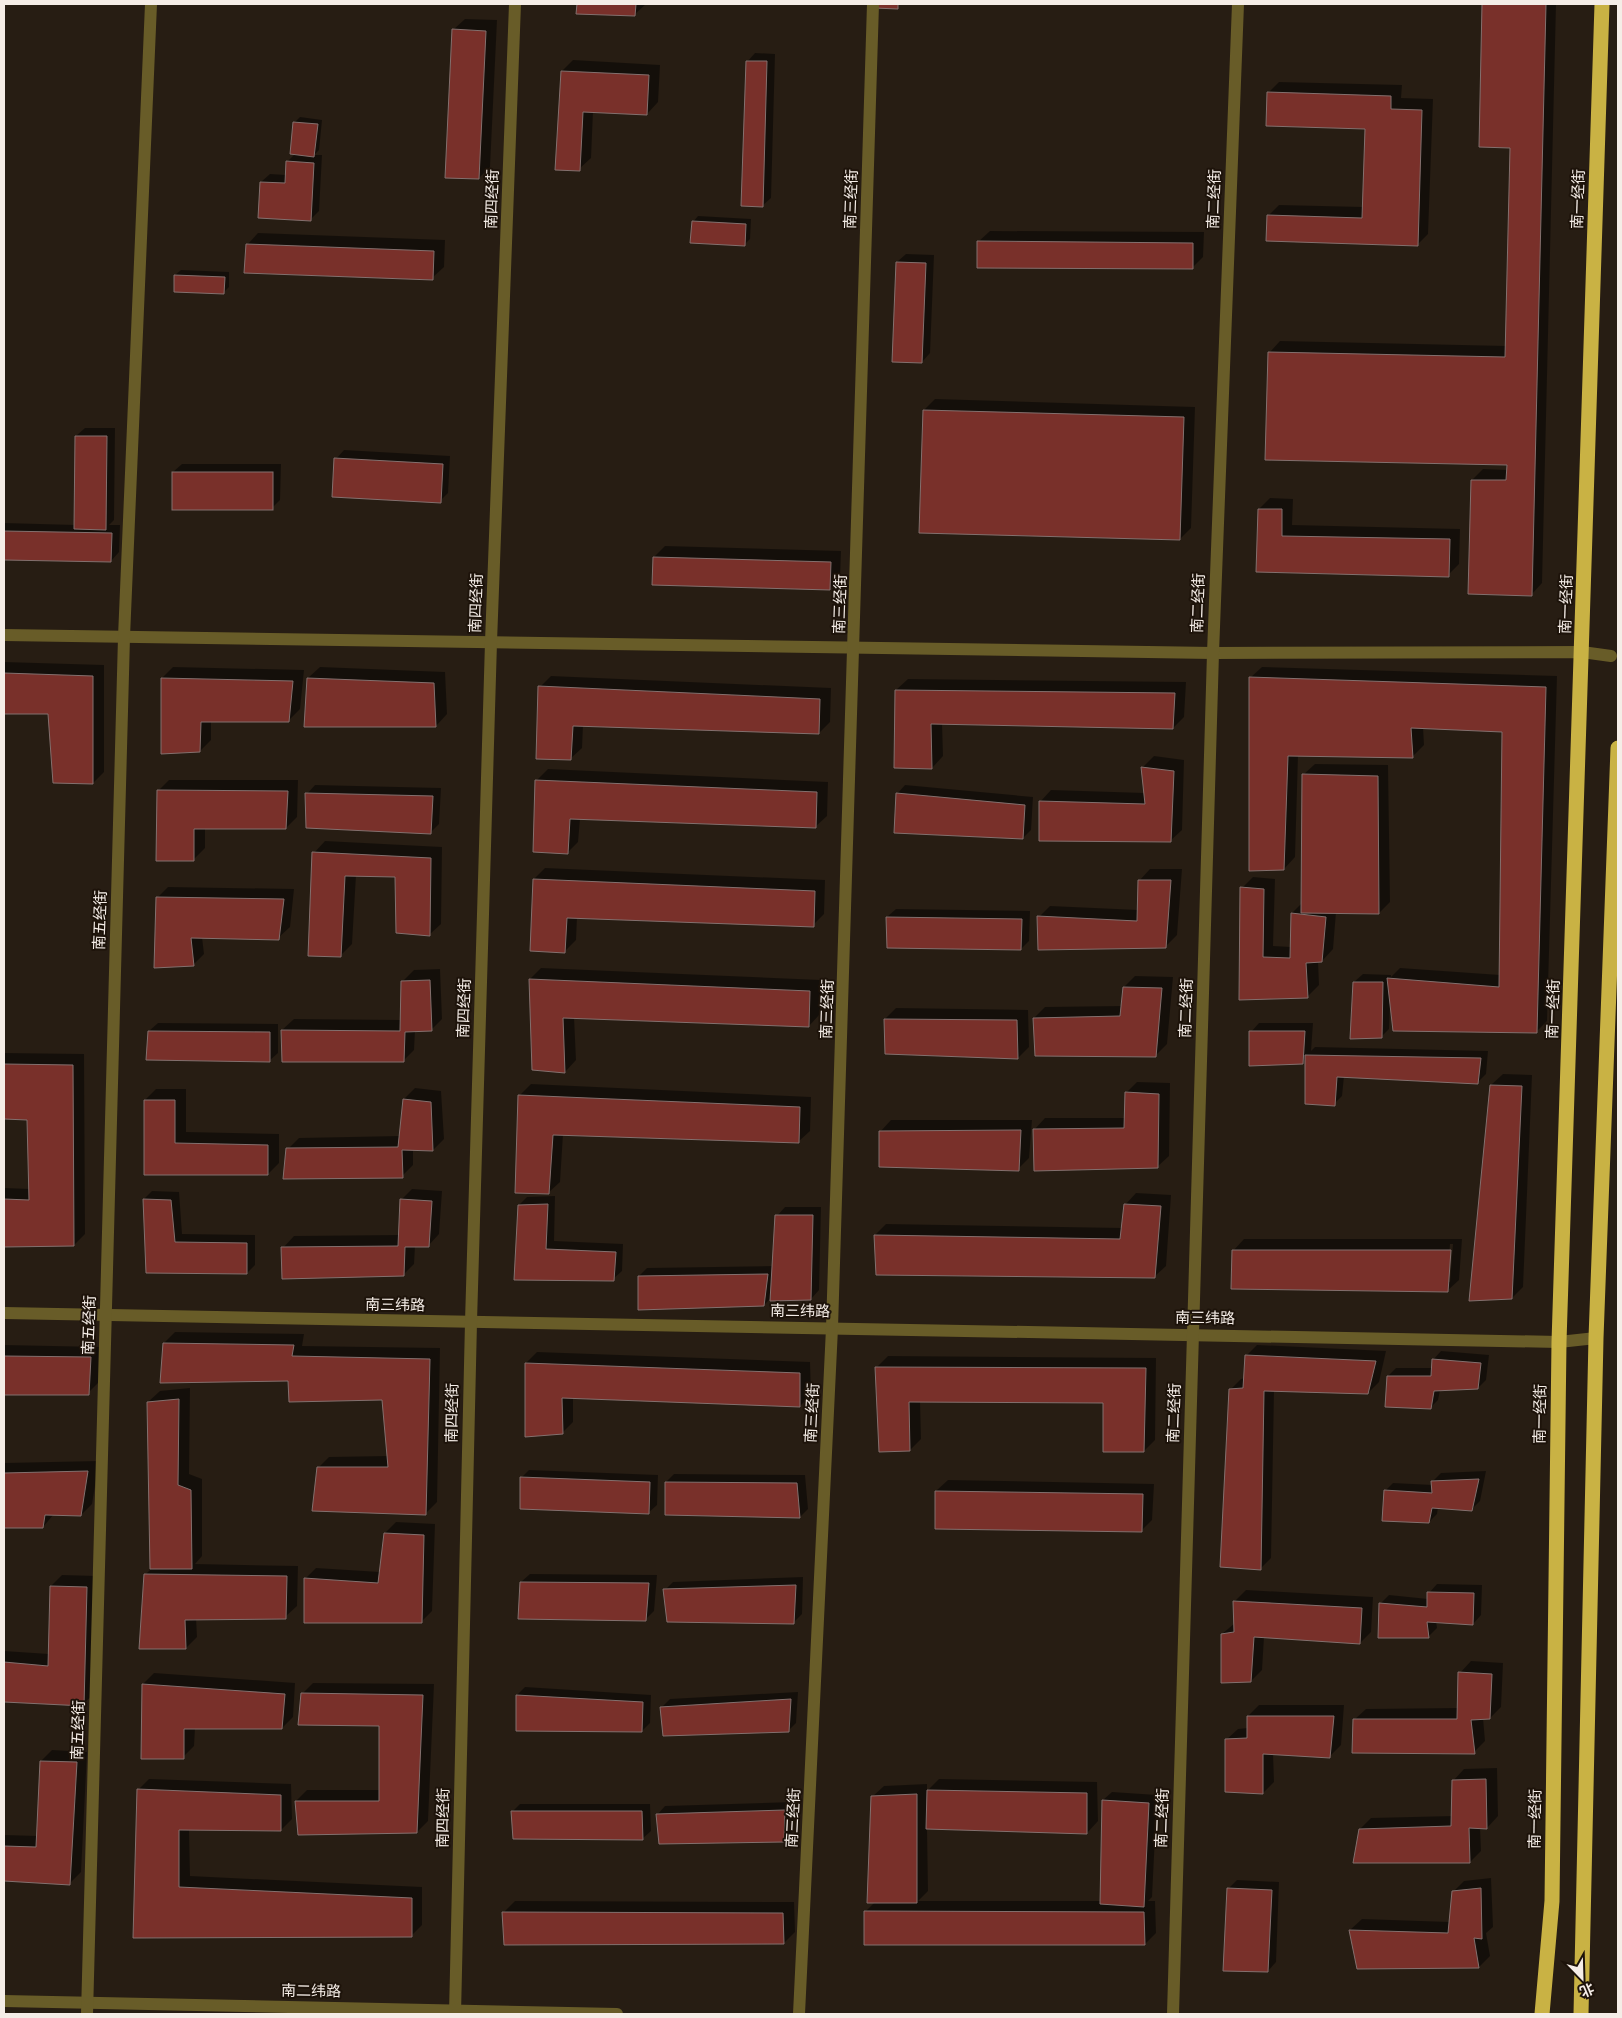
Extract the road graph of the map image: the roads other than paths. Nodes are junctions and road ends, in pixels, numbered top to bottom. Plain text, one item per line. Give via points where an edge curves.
1 (151, 4) edge
2 (515, 4) edge
3 (873, 4) edge
4 (1238, 4) edge
5 (1602, 4) edge
6 (4, 635) edge
7 (124, 637) junction
8 (491, 642) junction
9 (855, 648) junction
10 (1582, 652) junction
11 (1213, 653) junction
12 (1611, 656) dead end
13 (1618, 748) edge
14 (1614, 979) edge
15 (4, 1313) edge
16 (106, 1316) junction
17 (471, 1322) junction
18 (832, 1328) junction
19 (1193, 1334) junction
20 (1596, 1338) junction
21 (1559, 1342) junction
22 (4, 2000) edge
23 (87, 2008) edge
24 (455, 2012) edge
25 (617, 2014) edge
26 (800, 2014) edge
27 (1173, 2014) edge
28 (1542, 2014) edge
29 (1581, 2014) edge

1 - 7 street, 南五经街
2 - 8 street, 南四经街
3 - 9 street, 南三经街
4 - 11 street, 南二经街
5 - 10 highway, 南一经街
6 - 7 street
7 - 8 street
7 - 16 street, 南五经街
8 - 9 street
8 - 17 street, 南四经街
9 - 11 street
9 - 18 street, 南三经街
10 - 11 street
10 - 12 street
10 - 21 highway, 南一经街
11 - 19 street, 南二经街
13 - 14 highway
14 - 20 highway
15 - 16 street, 南三纬路
16 - 17 street, 南三纬路
16 - 23 street, 南五经街
17 - 18 street, 南三纬路
17 - 24 street, 南四经街
18 - 19 street, 南三纬路
18 - 26 street, 南三经街
19 - 21 street, 南三纬路
19 - 27 street, 南二经街
20 - 21 street, 南三纬路
20 - 29 highway
21 - 28 highway, 南一经街 via 1552,1901
22 - 23 street, 南二纬路
23 - 24 street, 南二纬路
24 - 25 street, 南二纬路

